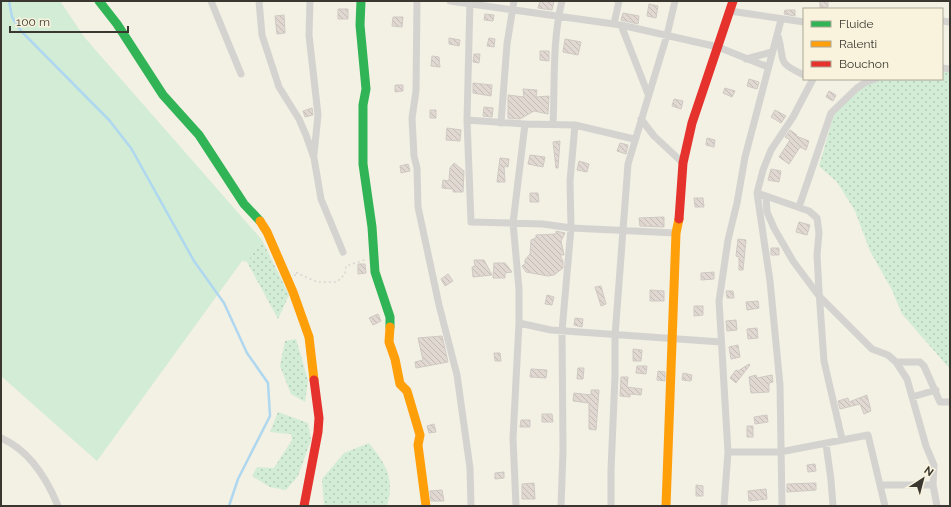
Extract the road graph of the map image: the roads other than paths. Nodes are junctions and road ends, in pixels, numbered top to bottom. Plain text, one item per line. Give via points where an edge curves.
1 (99, 1) edge
2 (211, 1) edge
3 (259, 1) edge
4 (310, 1) edge
5 (361, 1) edge
6 (417, 1) edge
7 (451, 1) edge
8 (514, 1) edge
9 (562, 1) edge
10 (619, 1) edge
11 (675, 1) edge
12 (733, 1) edge
13 (470, 3) edge
14 (513, 9) junction
15 (730, 11) junction
16 (469, 14) junction
17 (559, 15) junction
18 (781, 20) junction
19 (803, 22) edge
20 (617, 24) junction
21 (777, 34) junction
22 (667, 35) junction
23 (718, 47) junction
24 (772, 52) junction
25 (746, 59) junction
26 (768, 67) junction
27 (241, 74) dead end
28 (803, 74) edge
29 (813, 80) edge
30 (873, 80) edge
31 (648, 94) junction
32 (641, 119) junction
33 (467, 120) junction
34 (501, 123) junction
35 (524, 124) junction
36 (553, 124) junction
37 (575, 125) junction
38 (634, 139) junction
39 (314, 158) junction
40 (683, 163) junction
41 (757, 192) junction
42 (766, 196) junction
43 (799, 207) junction
44 (513, 223) junction
45 (571, 228) junction
46 (624, 230) junction
47 (676, 233) junction
48 (343, 252) dead end
49 (819, 296) junction
50 (519, 323) junction
51 (562, 331) junction
52 (615, 336) junction
53 (672, 340) junction
54 (721, 342) junction
55 (896, 362) junction
56 (936, 390) junction
57 (912, 397) junction
58 (950, 402) edge
59 (1, 438) edge
60 (842, 439) junction
61 (826, 444) junction
62 (728, 452) junction
63 (780, 452) junction
64 (881, 485) junction
65 (933, 485) junction
66 (58, 506) edge
67 (304, 506) edge
68 (426, 506) edge
69 (471, 506) edge
70 (516, 506) edge
71 (561, 506) edge
72 (611, 506) edge
73 (666, 506) edge
74 (724, 506) edge
75 (782, 506) edge
76 (833, 506) edge
77 (885, 506) edge
78 (937, 506) edge

1 - 67 street via 163,95 198,135 244,204 261,222 293,292 309,337 319,405 318,432 308,474
2 - 27 street
3 - 39 street via 262,35 279,87 299,119
4 - 39 street via 309,35 318,115
5 - 68 street via 360,25 366,89 363,164 376,279 390,317 389,342 400,384 407,391 420,435 418,445
6 - 69 street via 416,91 412,118 418,207 457,375 470,468
7 - 13 street
7 - 16 street
8 - 14 street
9 - 17 street
10 - 20 street
11 - 22 street
12 - 15 street
13 - 14 street
13 - 16 street
14 - 17 street
14 - 34 street via 507,44
15 - 18 street
15 - 23 street
16 - 33 street
17 - 20 street
17 - 36 street
18 - 19 street
18 - 21 street
20 - 22 street
20 - 31 street
21 - 24 street
21 - 28 street via 783,61
22 - 23 street
22 - 31 street
23 - 25 street
23 - 40 street via 694,111
24 - 25 street
24 - 26 street
25 - 26 street
26 - 54 street via 728,240 719,301
29 - 41 street via 799,108 769,155
30 - 43 street via 857,88 831,113
31 - 32 street
32 - 38 street
32 - 40 street via 654,136
33 - 34 street
33 - 44 street via 471,222
34 - 35 street
35 - 36 street
35 - 44 street
36 - 37 street
37 - 38 street
37 - 45 street via 570,181
38 - 46 street via 628,164
39 - 48 street via 321,199
40 - 47 street via 679,225
41 - 42 street
41 - 63 street via 772,293 780,385
42 - 43 street
42 - 49 street via 767,212 774,228 796,266
43 - 49 street via 816,215 818,220
44 - 45 street
44 - 50 street
45 - 46 street
45 - 51 street
46 - 47 street
46 - 52 street
47 - 53 street
49 - 55 street via 869,346
49 - 60 street via 824,360
50 - 51 street
50 - 70 street via 513,438
51 - 52 street
51 - 71 street
52 - 53 street
52 - 72 street
53 - 54 street
53 - 73 street
54 - 62 street
55 - 56 street via 920,362
55 - 57 street via 908,379
56 - 57 street
56 - 58 street via 940,402
57 - 65 street via 934,465
59 - 66 street via 27,456 46,482
60 - 61 street
60 - 64 street via 868,435
61 - 63 street
61 - 76 street
62 - 63 street
62 - 74 street
63 - 75 street
64 - 65 street
64 - 77 street
65 - 78 street

